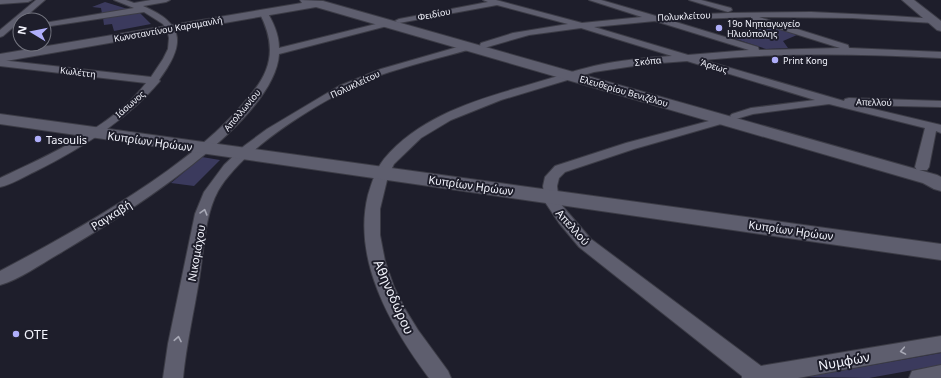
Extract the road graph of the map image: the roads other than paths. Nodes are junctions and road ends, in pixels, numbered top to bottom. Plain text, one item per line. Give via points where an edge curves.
1 (28, 0) edge
2 (41, 0) edge
3 (118, 0) edge
4 (166, 0) edge
5 (517, 0) edge
6 (593, 0) edge
7 (693, 0) edge
8 (907, 0) edge
9 (919, 0) edge
10 (157, 1) edge
11 (319, 1) edge
12 (492, 1) edge
13 (0, 2) edge
14 (133, 5) junction
15 (141, 10) junction
16 (263, 12) junction
17 (740, 14) junction
18 (652, 18) junction
19 (393, 22) junction
20 (939, 22) edge
21 (52, 24) edge
22 (580, 26) junction
23 (169, 27) junction
24 (12, 30) edge
25 (2, 32) edge
26 (484, 45) junction
27 (468, 47) junction
28 (858, 51) junction
29 (275, 52) junction
30 (765, 52) junction
31 (0, 54) edge
32 (937, 55) edge
33 (0, 58) edge
34 (686, 58) junction
35 (0, 63) edge
36 (577, 74) junction
37 (155, 81) junction
38 (833, 102) junction
39 (941, 104) edge
40 (0, 110) edge
41 (730, 118) junction
42 (0, 119) edge
43 (936, 128) edge
44 (100, 129) junction
45 (211, 144) junction
46 (248, 149) junction
47 (922, 167) junction
48 (385, 168) junction
49 (941, 174) edge
50 (0, 183) edge
51 (941, 186) edge
52 (550, 191) junction
53 (941, 239) edge
54 (941, 252) edge
55 (0, 279) edge
56 (941, 344) edge
57 (941, 374) edge
58 (756, 377) edge
59 (174, 378) edge
60 (441, 378) edge
61 (919, 378) edge

1 - 13 street
2 - 25 street
3 - 14 street
4 - 10 street
5 - 12 street, Φειδίου
6 - 18 street
7 - 17 street
8 - 20 main road
9 - 20 main road
10 - 14 street
11 - 16 main road, Κωνσταντίνου Καραμανλή
11 - 19 main road, Ελευθερίου Βενιζέλου
11 - 23 main road, Κωνσταντίνου Καραμανλή
12 - 19 street, Φειδίου
12 - 22 street, Άρεως
14 - 15 street
15 - 21 street
15 - 23 street via 156,14
16 - 23 main road, Κωνσταντίνου Καραμανλή
16 - 29 street, Απολλωνίου via 275,38
17 - 18 street, Πολυκλείτου
17 - 20 street, Πολυκλείτου via 854,16
17 - 28 street
18 - 22 street, Πολυκλείτου
18 - 30 street
19 - 26 main road, Ελευθερίου Βενιζέλου
19 - 27 main road, Ελευθερίου Βενιζέλου
19 - 29 street, Φειδίου
22 - 26 street, Πολυκλείτου via 526,34
22 - 34 street, Άρεως
23 - 31 main road, Κωνσταντίνου Καραμανλή
23 - 33 main road, Κωνσταντίνου Καραμανλή
23 - 37 street, Ιάσωνος via 173,43 172,52
24 - 25 street
26 - 36 main road, Ελευθερίου Βενιζέλου
27 - 36 main road, Ελευθερίου Βενιζέλου
27 - 46 street, Πολυκλείτου via 361,80 322,100
28 - 30 street, Σκόπα
28 - 32 street, Σκόπα
29 - 45 street, Απολλωνίου via 271,71 256,96
30 - 34 street, Σκόπα
34 - 36 street, Σκόπα via 595,68
34 - 38 street, Άρεως
35 - 37 street, Κωλέττη
36 - 41 main road, Ελευθερίου Βενιζέλου
36 - 48 street, Σκόπα via 457,111 426,129
37 - 44 street, Ιάσωνος
38 - 39 street, Απελλού
38 - 41 street, Απελλού via 750,111
38 - 43 street, Άρεως
40 - 44 main road, Κυπρίων Ηρώων
41 - 47 main road, Ελευθερίου Βενιζέλου
41 - 51 main road, Ελευθερίου Βενιζέλου via 930,179
41 - 52 street, Απελλού via 570,164 552,177
42 - 44 main road, Κυπρίων Ηρώων
43 - 47 street
44 - 45 main road, Κυπρίων Ηρώων
44 - 50 street, Ιάσωνος via 62,152
45 - 46 main road, Κυπρίων Ηρώων
45 - 55 street, Ραγκαβή via 119,211
46 - 48 main road, Κυπρίων Ηρώων
59 -> 46 street, Νικομάχου via 177,342 204,209 220,178
47 - 49 main road, Ελευθερίου Βενιζέλου
48 - 52 main road, Κυπρίων Ηρώων
48 - 60 street, Αθηνοδώρου via 374,194 371,218 371,237 376,261 406,329
52 - 53 main road, Κυπρίων Ηρώων
52 - 54 main road, Κυπρίων Ηρώων
52 - 58 street, Απελλού via 555,208 585,243
56 -> 58 street, Νυμφών
57 - 61 street

